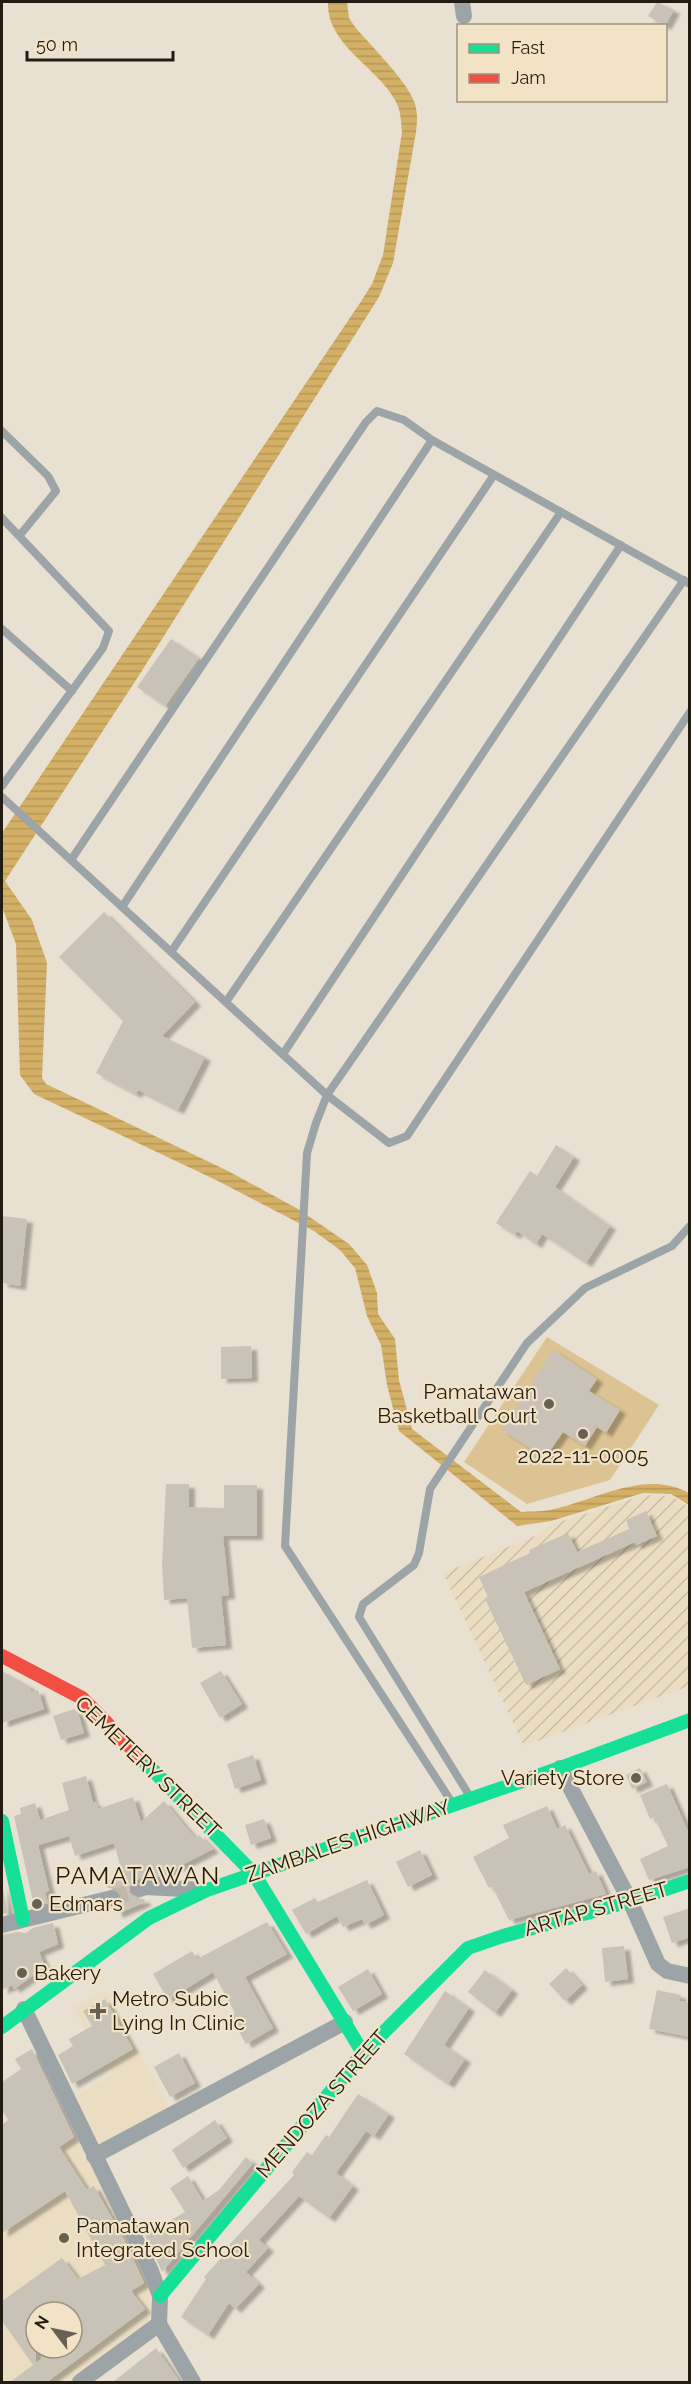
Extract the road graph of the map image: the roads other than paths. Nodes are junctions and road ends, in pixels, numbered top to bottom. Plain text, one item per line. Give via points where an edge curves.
1 (2, 431) edge
2 (432, 440) junction
3 (494, 475) junction
4 (561, 512) junction
5 (2, 518) edge
6 (20, 535) junction
7 (621, 545) junction
8 (687, 582) edge
9 (2, 629) edge
10 (72, 691) junction
11 (690, 712) edge
12 (2, 786) edge
13 (2, 796) edge
14 (71, 860) junction
15 (122, 907) junction
16 (171, 952) junction
17 (226, 1002) junction
18 (283, 1054) junction
19 (327, 1095) junction
20 (690, 1226) edge
21 (2, 1656) edge
22 (690, 1720) edge
23 (560, 1768) junction
24 (470, 1798) junction
25 (453, 1803) junction
26 (2, 1821) edge
27 (254, 1874) junction
28 (690, 1881) edge
29 (140, 1889) tunnel mouth
30 (207, 1890) junction
31 (112, 1898) tunnel mouth
32 (630, 1901) junction
33 (23, 1920) junction
34 (2, 1925) edge
35 (502, 1936) joint
36 (690, 1976) edge
37 (24, 2009) junction
38 (345, 2022) junction
39 (2, 2027) edge
40 (363, 2053) junction
41 (94, 2156) junction
42 (160, 2296) junction
43 (159, 2324) junction
44 (80, 2382) edge
45 (193, 2382) edge

1 - 6 lane via 48,476 56,491
2 - 3 lane
2 - 14 lane via 404,420 377,411 366,422
2 - 15 lane
3 - 4 lane
3 - 16 lane
4 - 7 lane
4 - 17 lane
5 - 6 lane
6 - 10 lane via 109,631 103,648
7 - 8 lane
7 - 18 lane
8 - 19 lane
9 - 10 lane
10 - 12 lane
11 - 19 lane via 407,1136 389,1143
13 - 14 lane
14 - 15 lane
15 - 16 lane
16 - 17 lane
17 - 18 lane
18 - 19 lane
19 - 25 lane via 307,1153 285,1546
20 - 24 lane via 672,1246 585,1288 527,1343 430,1489 414,1565 363,1604 359,1617
21 - 27 street, CEMETERY STREET via 82,1698
22 - 23 street, ZAMBALES HIGHWAY
23 - 24 street, ZAMBALES HIGHWAY
23 - 32 street
24 - 25 street, ZAMBALES HIGHWAY
25 - 27 street, ZAMBALES HIGHWAY
26 - 33 street
27 - 30 street, ZAMBALES HIGHWAY
27 - 38 street, CEMETERY STREET
28 - 32 street, ARTAP STREET
29 - 30 street
30 - 37 street, ZAMBALES HIGHWAY via 149,1918
31 - 33 street
32 - 35 street, ARTAP STREET
32 - 36 street via 658,1964 667,1971
33 - 34 street
35 - 40 street, MENDOZA STREET via 468,1948
37 - 39 street, ZAMBALES HIGHWAY
37 - 41 street
38 - 40 street, CEMETERY STREET
38 - 41 street
40 - 42 street, MENDOZA STREET
41 - 42 street via 152,2271
42 - 43 street
43 - 44 street
43 - 45 street

